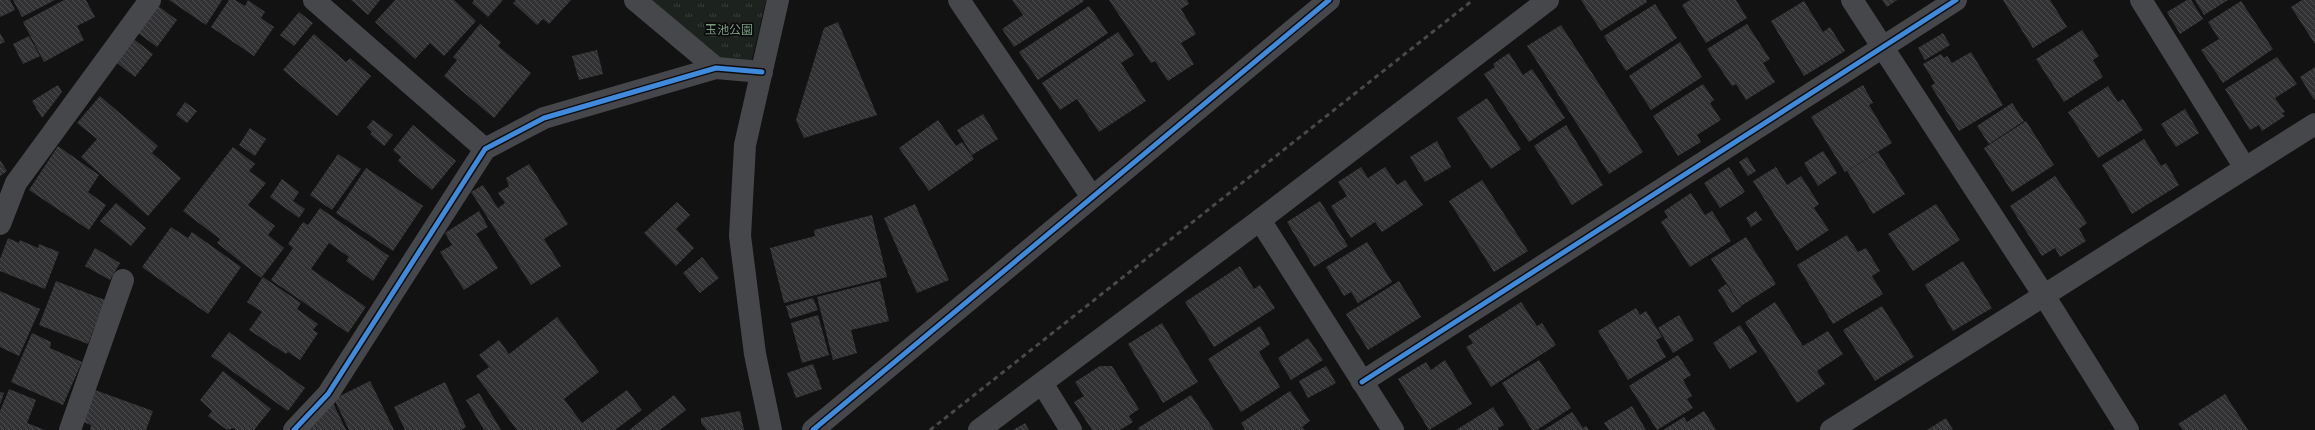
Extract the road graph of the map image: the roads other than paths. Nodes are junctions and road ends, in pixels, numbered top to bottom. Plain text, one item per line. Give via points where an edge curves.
1 (150, 0) edge
2 (314, 0) edge
3 (635, 0) edge
4 (778, 0) edge
5 (959, 0) edge
6 (1329, 0) edge
7 (1548, 0) edge
8 (1852, 0) edge
9 (1956, 0) edge
10 (2141, 0) edge
11 (1881, 48) junction
12 (716, 68) junction
13 (762, 72) junction
14 (2315, 124) edge
15 (485, 149) junction
16 (2245, 168) junction
17 (1092, 197) junction
18 (1260, 220) junction
19 (0, 224) edge
20 (123, 280) dead end
21 (2045, 296) junction
22 (1362, 382) junction
23 (1042, 383) junction
24 (70, 430) edge
25 (294, 430) edge
26 (771, 430) edge
27 (813, 430) edge
28 (979, 430) edge
29 (1071, 430) edge
30 (1393, 430) edge
31 (1831, 430) edge
32 (2128, 430) edge

1 - 19 street via 16,183
2 - 15 street
3 - 12 street
4 - 13 street
5 - 17 street
6 - 17 street
7 - 18 street
8 - 11 street
9 - 11 street
10 - 16 street
11 - 21 street
11 - 22 street
12 - 13 street
12 - 15 street via 544,118
13 - 26 street via 745,144 740,236 755,354
14 - 16 street
15 - 25 street via 328,394
16 - 21 street
17 - 27 street
18 - 22 street
18 - 23 street
20 - 24 street
21 - 31 street
21 - 32 street
22 - 30 street
23 - 28 street
23 - 29 street

